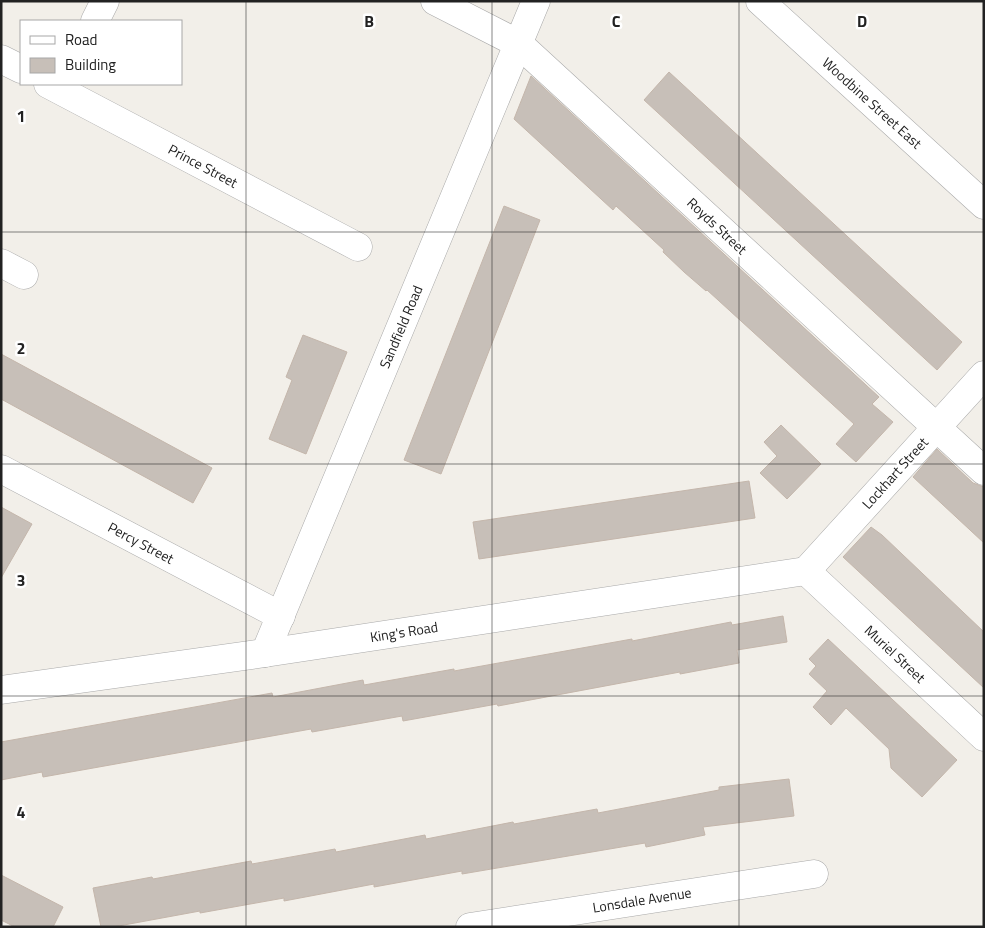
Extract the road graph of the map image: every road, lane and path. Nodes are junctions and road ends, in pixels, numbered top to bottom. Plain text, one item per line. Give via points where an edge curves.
1 (105, 1) edge
2 (435, 1) edge
3 (536, 1) edge
4 (760, 1) edge
5 (96, 20) edge
6 (519, 44) junction
7 (1, 59) edge
8 (20, 68) edge
9 (56, 86) edge
10 (984, 205) edge
11 (358, 248) dead end
12 (984, 375) edge
13 (936, 428) junction
14 (1, 469) edge
15 (984, 472) edge
16 (806, 570) junction
17 (281, 616) junction
18 (265, 653) junction
19 (1, 690) edge
20 (984, 737) edge
21 (814, 874) dead end
22 (470, 927) edge

1 - 5 street
2 - 6 street, Royds Street
3 - 6 street, Sandfield Road
4 - 10 street, Woodbine Street East
6 - 13 street, Royds Street
6 - 17 street, Sandfield Road
7 - 8 street
9 - 11 street, Prince Street
12 - 13 street, Lockhart Street
13 - 15 street, Royds Street
13 - 16 street, Lockhart Street
14 - 17 street, Percy Street
16 - 18 street, King's Road
16 - 20 street, Muriel Street
17 - 18 street, Sandfield Road
18 - 19 street, King's Road
21 - 22 street, Lonsdale Avenue

